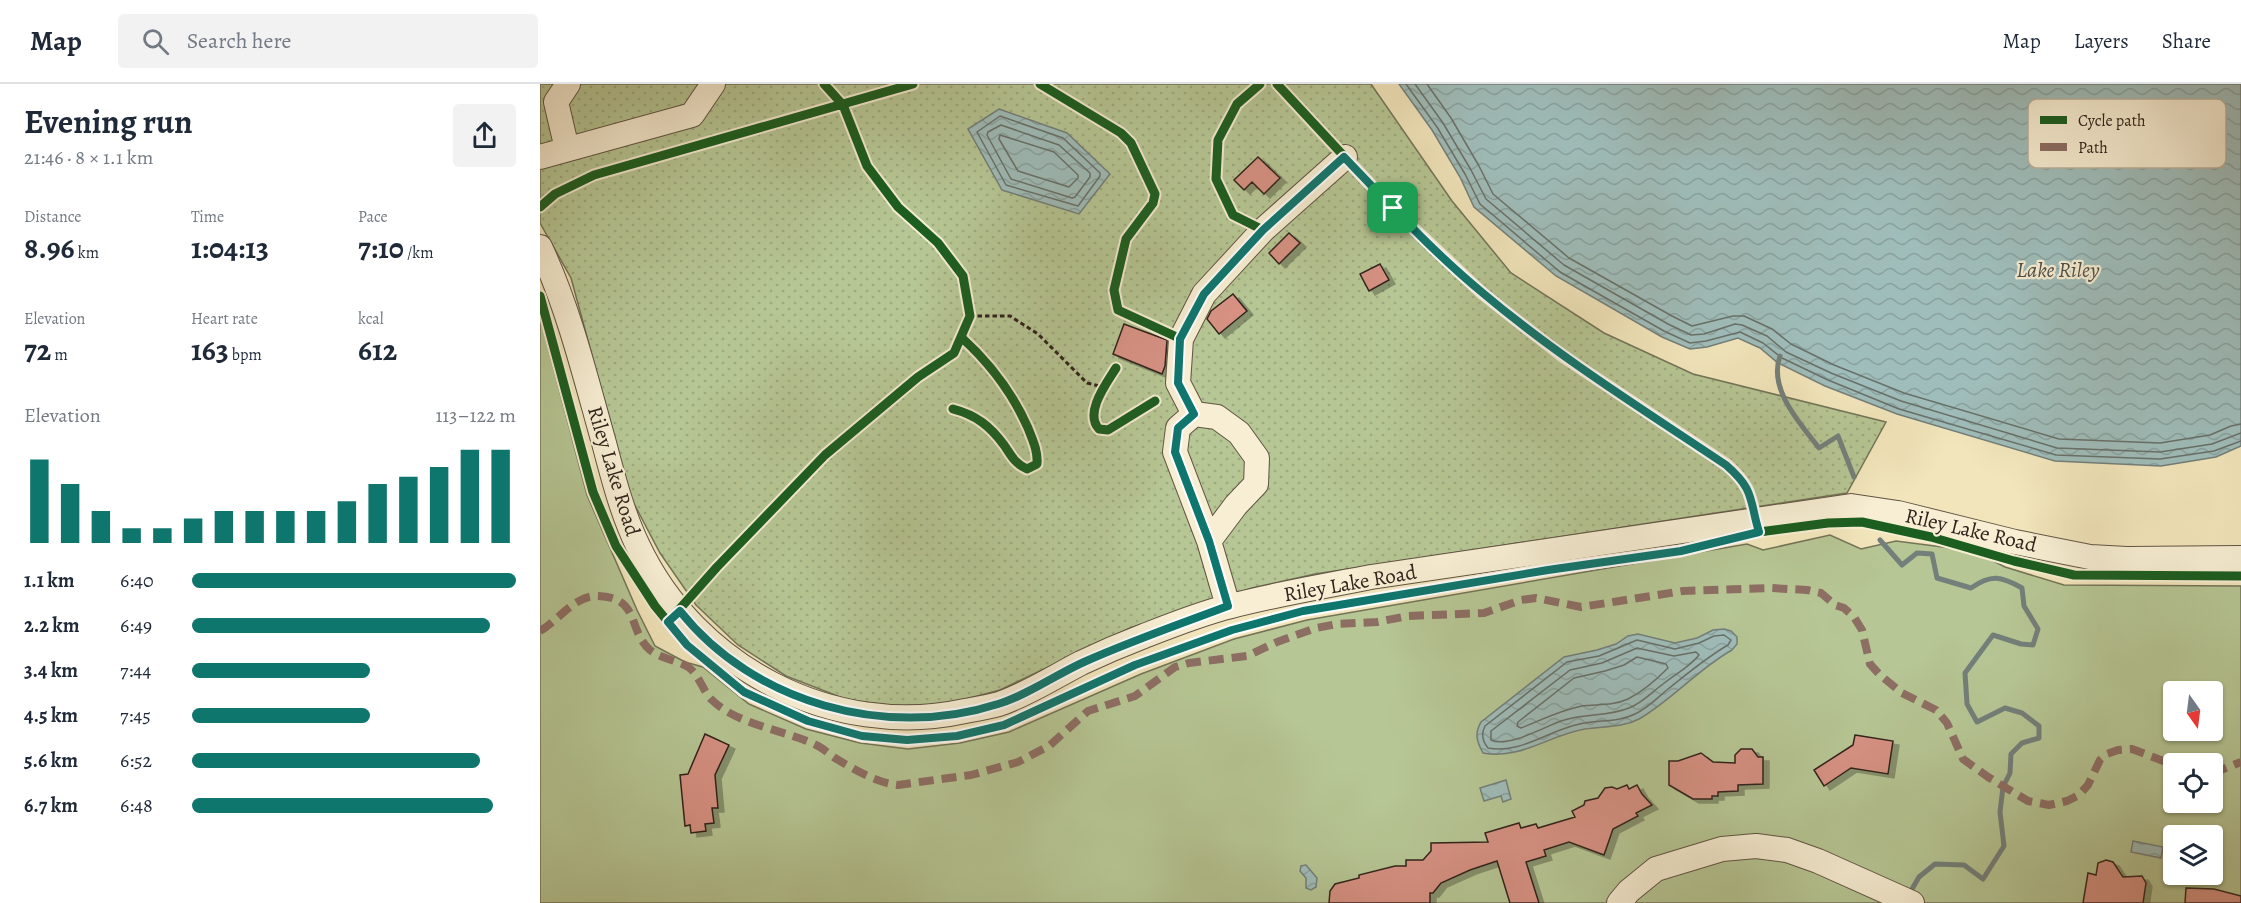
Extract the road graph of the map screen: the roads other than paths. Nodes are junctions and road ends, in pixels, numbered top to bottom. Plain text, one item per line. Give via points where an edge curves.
1 (568, 84) edge
2 (713, 84) edge
3 (567, 149) junction
4 (540, 157) edge
5 (1344, 157) dead end
6 (540, 247) edge
7 (1194, 414) junction
8 (1209, 541) junction
9 (2241, 558) edge
10 (1228, 606) junction
11 (1619, 903) edge
12 (1912, 903) edge

1 - 3 street via 556,102
2 - 3 street via 692,115
3 - 4 street
5 - 7 street via 1263,230 1204,294 1180,339 1178,383
6 - 10 street, Riley Lake Road via 567,312 620,501 638,546 661,587 691,625 768,682 811,702 858,714 905,719 951,714 998,704 1143,637
7 - 8 street via 1178,428 1175,452
7 - 8 street via 1217,417 1239,433 1257,458 1256,484
8 - 10 street
9 - 10 street, Riley Lake Road via 2090,557 1851,506 1371,577
11 - 12 street via 1656,869 1722,849 1756,846 1787,850

